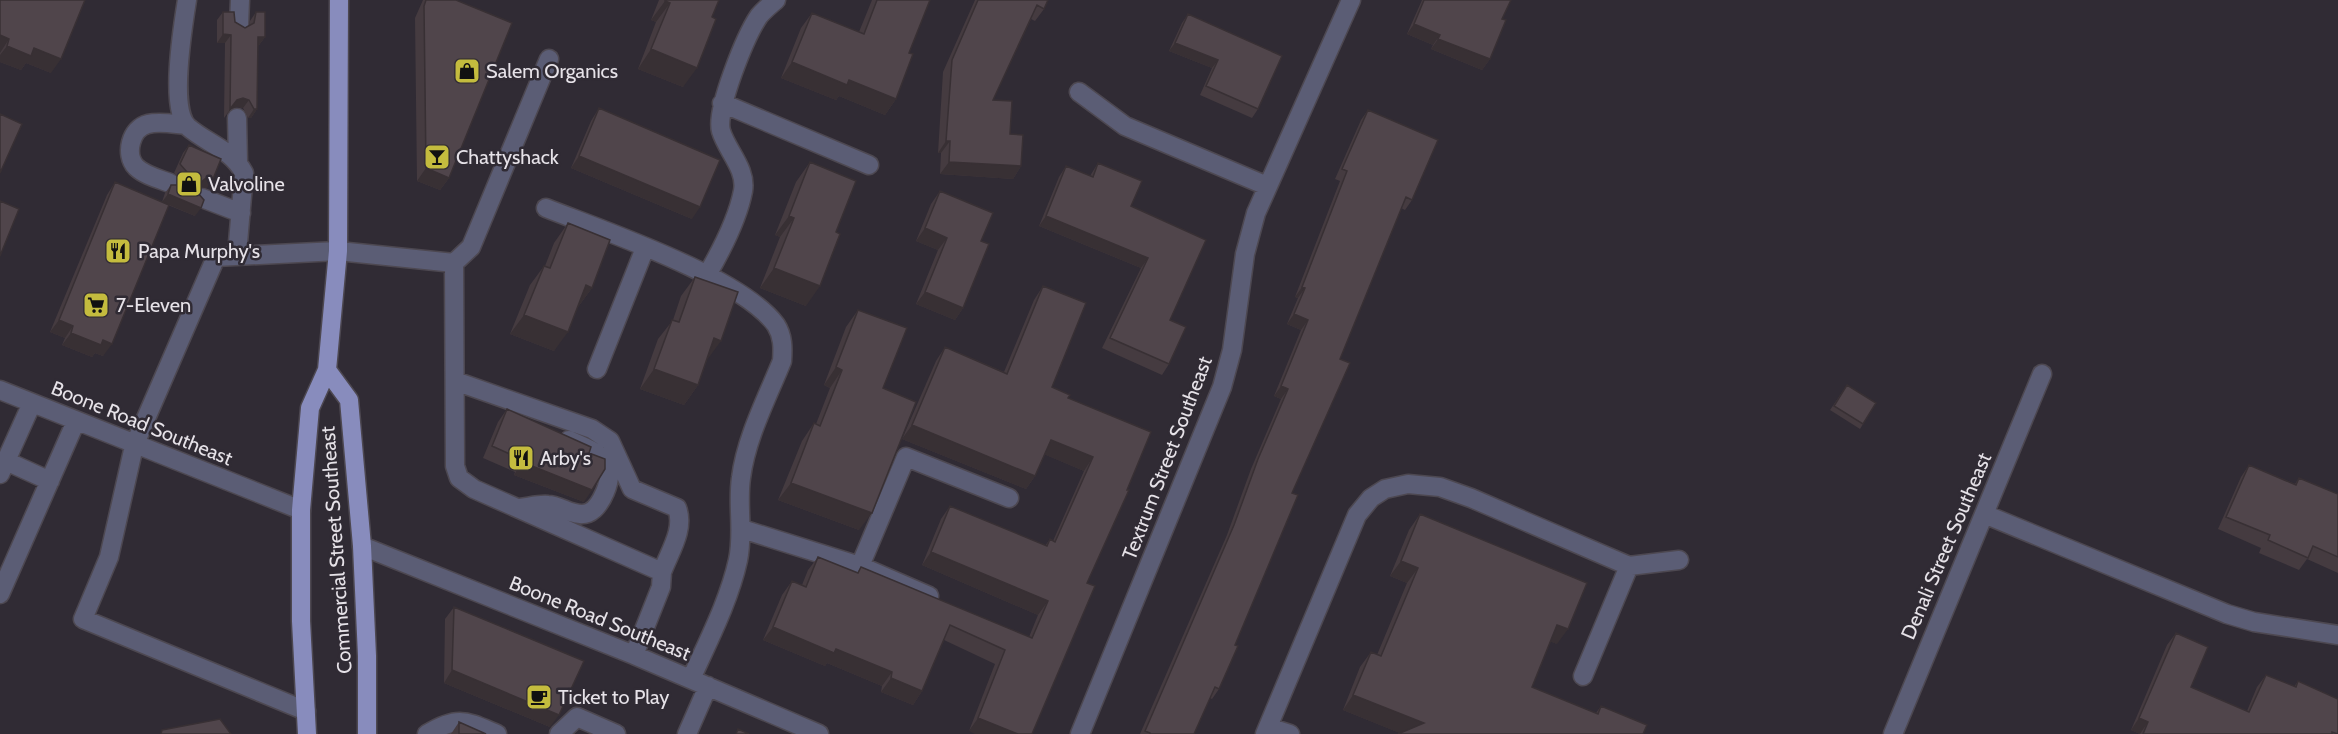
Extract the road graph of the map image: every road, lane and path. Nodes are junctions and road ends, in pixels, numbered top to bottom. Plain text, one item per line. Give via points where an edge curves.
1 (187, 0) edge
2 (240, 0) edge
3 (339, 0) edge
4 (776, 0) edge
5 (1351, 0) edge
6 (239, 25) edge
7 (549, 59) dead end
8 (1079, 92) dead end
9 (722, 103) junction
10 (237, 118) dead end
11 (186, 125) junction
12 (238, 162) junction
13 (869, 165) dead end
14 (170, 183) edge
15 (1267, 186) junction
16 (202, 198) edge
17 (546, 208) dead end
18 (241, 213) junction
19 (645, 248) junction
20 (338, 251) junction
21 (237, 254) junction
22 (454, 263) junction
23 (707, 275) junction
24 (597, 369) dead end
25 (327, 370) junction
26 (2042, 374) dead end
27 (455, 381) junction
28 (0, 390) edge
29 (493, 395) junction
30 (32, 403) junction
31 (76, 422) junction
32 (134, 446) junction
33 (3, 468) edge
34 (50, 481) junction
35 (1009, 498) dead end
36 (518, 508) junction
37 (301, 510) junction
38 (1984, 514) junction
39 (742, 529) junction
40 (362, 546) junction
41 (1679, 560) dead end
42 (861, 566) junction
43 (1629, 566) junction
44 (662, 572) junction
45 (0, 594) edge
46 (929, 596) edge
47 (2338, 635) edge
48 (634, 655) junction
49 (1583, 676) dead end
50 (700, 683) junction
51 (306, 711) junction
52 (1267, 730) edge
53 (307, 734) edge
54 (367, 734) edge
55 (427, 734) edge
56 (497, 734) edge
57 (559, 734) edge
58 (616, 734) edge
59 (687, 734) edge
60 (819, 734) edge
61 (1080, 734) edge
62 (1290, 734) edge
63 (1893, 734) edge

1 - 11 street via 179,68 180,110
2 - 6 street
3 - 20 main road, Commercial Street Southeast
4 - 9 street via 753,27
5 - 15 street, Textrum Street Southeast
7 - 22 street via 471,247
8 - 15 street via 1125,126
9 - 13 street
9 - 23 street via 718,121 743,176 743,190 721,250
10 - 12 street
11 - 12 street
11 - 14 street via 147,124 131,141 129,156 136,167
12 - 18 street via 244,173
15 - 61 street, Textrum Street Southeast via 1245,254 1232,350 1222,387
16 - 18 street
17 - 19 street
18 - 21 street
19 - 23 street
19 - 24 street
20 - 21 street
20 - 22 street
20 - 25 main road, Commercial Street Southeast
21 - 32 street via 216,257
22 - 27 street
23 - 39 street via 765,313 777,327 783,345 782,361 744,458 740,480
25 - 37 main road, Commercial Street Southeast via 310,408
25 - 40 main road, Commercial Street Southeast via 349,400
26 - 38 street, Denali Street Southeast
27 - 29 street
27 - 36 street via 455,466 459,478 474,489
28 - 30 street, Boone Road Southeast
29 - 36 street via 517,418 597,453 606,461 610,473 604,495 589,513 549,505
29 - 44 street via 592,429 610,441 632,489 677,508 680,528
30 - 31 street, Boone Road Southeast
30 - 33 street
31 - 32 street, Boone Road Southeast
31 - 34 street
32 - 37 street, Boone Road Southeast
32 - 51 street via 109,557 83,619
33 - 34 street
34 - 45 street
35 - 42 street via 906,457
36 - 44 street
37 - 51 main road, Commercial Street Southeast
38 - 47 street via 2254,622
38 - 63 street, Denali Street Southeast
39 - 42 street
39 - 50 street via 738,560
40 - 48 street, Boone Road Southeast
40 - 54 main road, Commercial Street Southeast
41 - 43 street
42 - 46 street
43 - 49 street
43 - 52 street via 1440,487 1408,484 1385,489 1371,498 1357,516
44 - 48 street via 661,587
48 - 50 street, Boone Road Southeast
50 - 59 street
50 - 60 street, Boone Road Southeast
51 - 53 main road, Commercial Street Southeast
52 - 62 street
55 - 56 street via 446,722 464,720
57 - 58 street via 578,717

